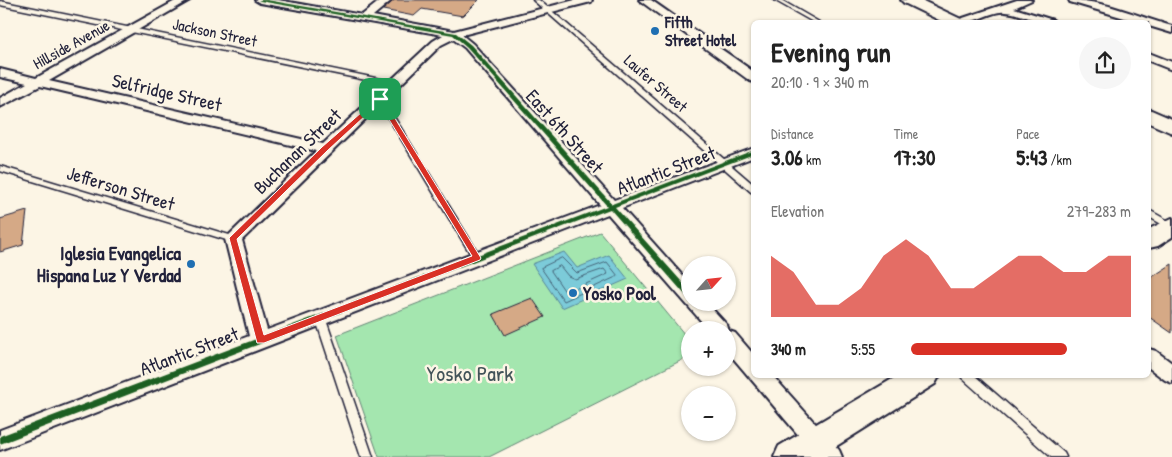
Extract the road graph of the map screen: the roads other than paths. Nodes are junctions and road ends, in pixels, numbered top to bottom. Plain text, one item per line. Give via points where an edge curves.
1 (185, 0) edge
2 (260, 0) edge
3 (387, 0) edge
4 (536, 0) edge
5 (587, 0) edge
6 (644, 0) edge
7 (777, 0) edge
8 (909, 0) edge
9 (1027, 0) edge
10 (1074, 0) edge
11 (286, 2) edge
12 (0, 3) edge
13 (1004, 8) junction
14 (547, 10) junction
15 (364, 18) junction
16 (812, 20) edge
17 (951, 20) edge
18 (967, 20) edge
19 (1043, 20) edge
20 (1138, 20) edge
21 (1151, 24) edge
22 (130, 30) junction
23 (1172, 30) edge
24 (454, 34) junction
25 (1151, 58) edge
26 (1172, 66) edge
27 (0, 73) edge
28 (751, 76) edge
29 (39, 81) junction
30 (395, 84) junction
31 (380, 99) junction
32 (0, 103) edge
33 (1151, 116) edge
34 (1172, 126) edge
35 (324, 149) junction
36 (751, 153) edge
37 (724, 163) junction
38 (0, 168) edge
39 (751, 187) edge
40 (611, 206) junction
41 (1151, 214) edge
42 (1172, 226) edge
43 (233, 238) junction
44 (1151, 239) edge
45 (477, 258) junction
46 (681, 286) edge
47 (704, 311) edge
48 (320, 318) junction
49 (712, 321) edge
50 (260, 340) junction
51 (736, 348) edge
52 (1151, 358) edge
53 (751, 366) edge
54 (1172, 374) edge
55 (762, 378) edge
56 (921, 378) edge
57 (969, 378) edge
58 (0, 440) edge
59 (824, 449) edge
60 (367, 457) edge
61 (790, 457) edge
62 (1060, 457) edge

1 - 22 street, Hillside Avenue
2 - 11 street
3 - 15 street
4 - 14 lane, Laufer Street
5 - 14 street, Buchanan Street
6 - 28 street
7 - 16 lane
8 - 17 street
9 - 13 street
10 - 20 street
11 - 15 street
12 - 22 lane, Jackson Street
13 - 18 street
13 - 19 street
14 - 24 street, Buchanan Street
14 - 37 lane, Laufer Street
15 - 24 street
21 - 23 street
22 - 29 street, Hillside Avenue
22 - 30 lane, Jackson Street
24 - 30 street, Buchanan Street via 437,43
24 - 40 street, East 6th Street via 469,46
25 - 26 street
27 - 29 street, Selfridge Street
29 - 32 street, Hillside Avenue
29 - 35 street, Selfridge Street
30 - 31 street, Buchanan Street
31 - 35 street, Buchanan Street
31 - 45 lane
33 - 34 street
35 - 43 street, Buchanan Street
36 - 37 street, Atlantic Street
37 - 39 lane, Laufer Street
37 - 40 street, Atlantic Street
38 - 43 lane, Jefferson Street
40 - 45 street, Atlantic Street
40 - 46 street, East 6th Street
41 - 42 lane
42 - 44 street
43 - 50 street
45 - 48 street, Atlantic Street
47 - 49 street
48 - 50 street, Atlantic Street
48 - 60 lane
50 - 58 street, Atlantic Street
51 - 53 street
52 - 54 street
55 - 59 street
56 - 59 street
57 - 62 lane
59 - 61 street

